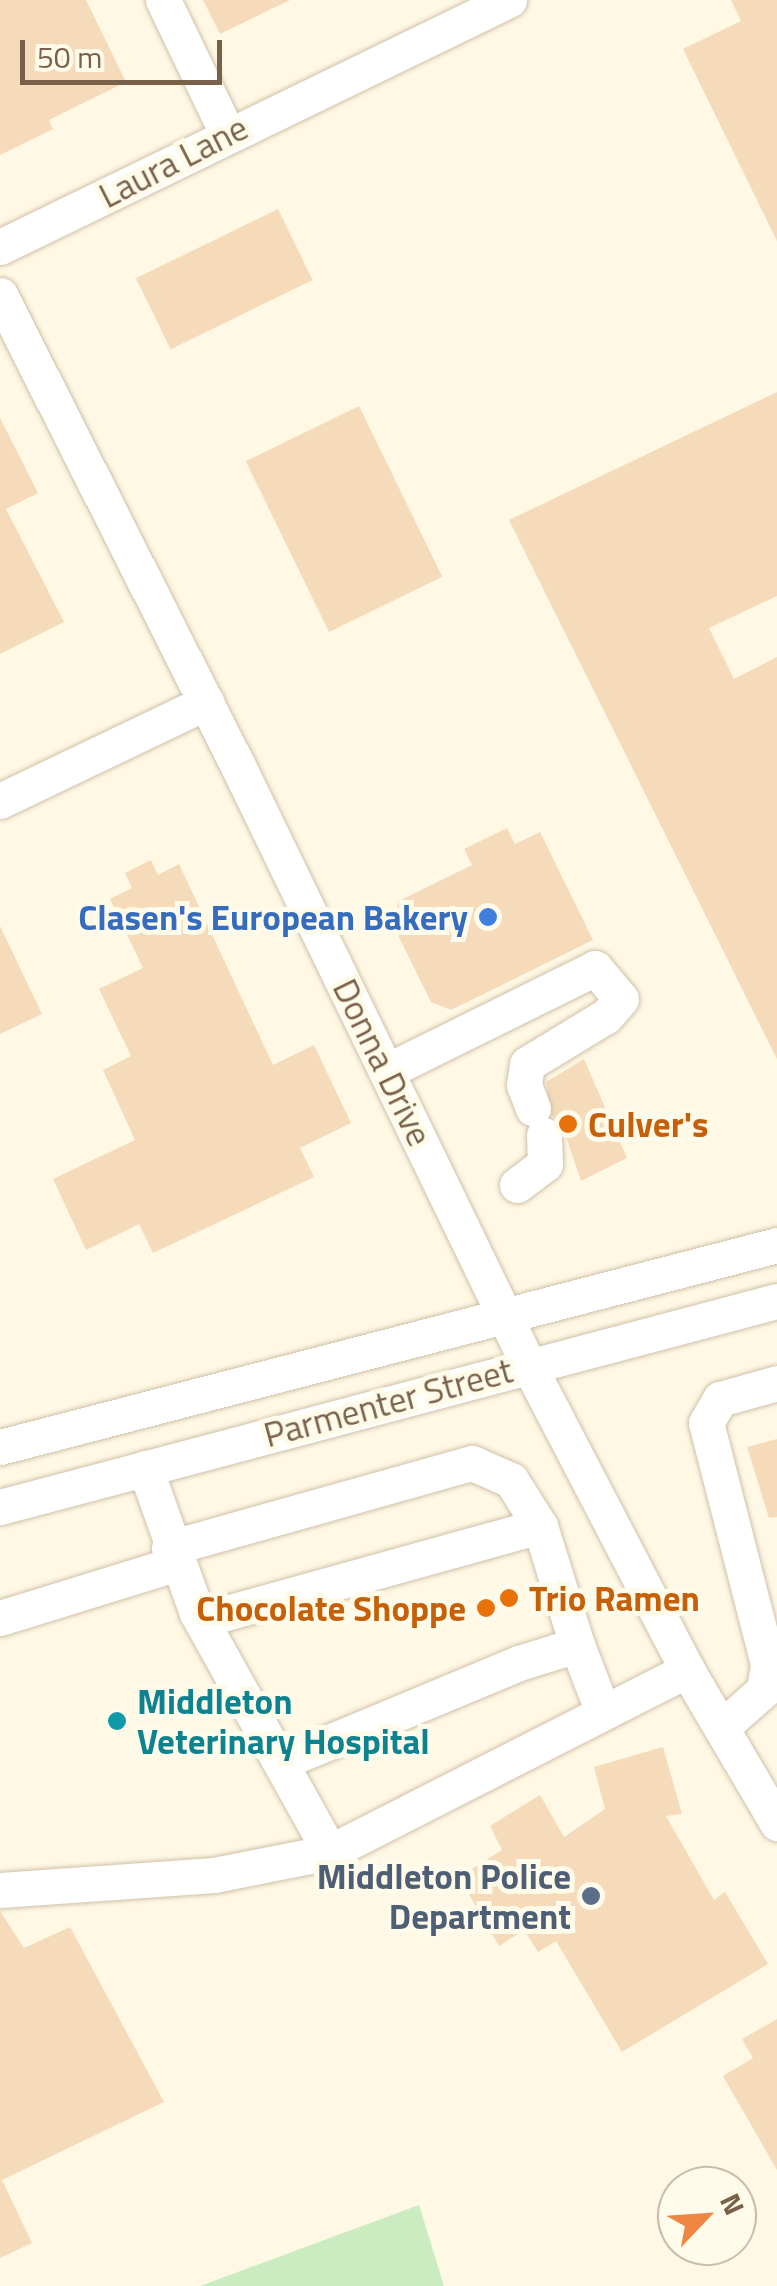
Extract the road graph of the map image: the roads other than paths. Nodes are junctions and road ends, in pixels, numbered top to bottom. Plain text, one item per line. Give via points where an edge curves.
1 (163, 0) edge
2 (508, 0) edge
3 (226, 133) junction
4 (0, 247) edge
5 (0, 294) edge
6 (206, 702) junction
7 (0, 800) edge
8 (388, 1071) junction
9 (517, 1185) dead end
10 (777, 1245) edge
11 (777, 1301) edge
12 (503, 1314) junction
13 (528, 1364) junction
14 (777, 1383) edge
15 (0, 1448) edge
16 (145, 1468) junction
17 (0, 1506) edge
18 (540, 1526) junction
19 (172, 1556) junction
20 (0, 1618) edge
21 (201, 1620) junction
22 (578, 1645) junction
23 (687, 1670) junction
24 (603, 1712) junction
25 (721, 1728) junction
26 (283, 1761) junction
27 (777, 1823) edge
28 (330, 1852) junction
29 (0, 1890) edge

1 - 3 street
2 - 3 street, Laura Lane
3 - 4 street, Laura Lane
5 - 6 street, Donna Drive
6 - 7 street
6 - 8 street, Donna Drive
8 - 9 street via 595,968 621,999 606,1016 527,1064 524,1085 546,1164
8 - 12 street, Donna Drive
10 - 12 street, Parmenter Street
11 - 13 street, Parmenter Street
12 - 13 street, Donna Drive
12 - 15 street, Parmenter Street
13 - 16 street, Parmenter Street
13 - 23 street, Donna Drive
14 - 25 street via 720,1399 706,1423 768,1664 764,1690
16 - 17 street, Parmenter Street
16 - 19 street
18 - 19 street via 511,1480 472,1463
18 - 21 street
18 - 22 street
19 - 20 street
19 - 21 street
21 - 26 street
22 - 24 street
22 - 26 street
23 - 24 street
23 - 25 street, Donna Drive
24 - 28 street
25 - 27 street, Donna Drive
26 - 28 street
28 - 29 street via 214,1875

